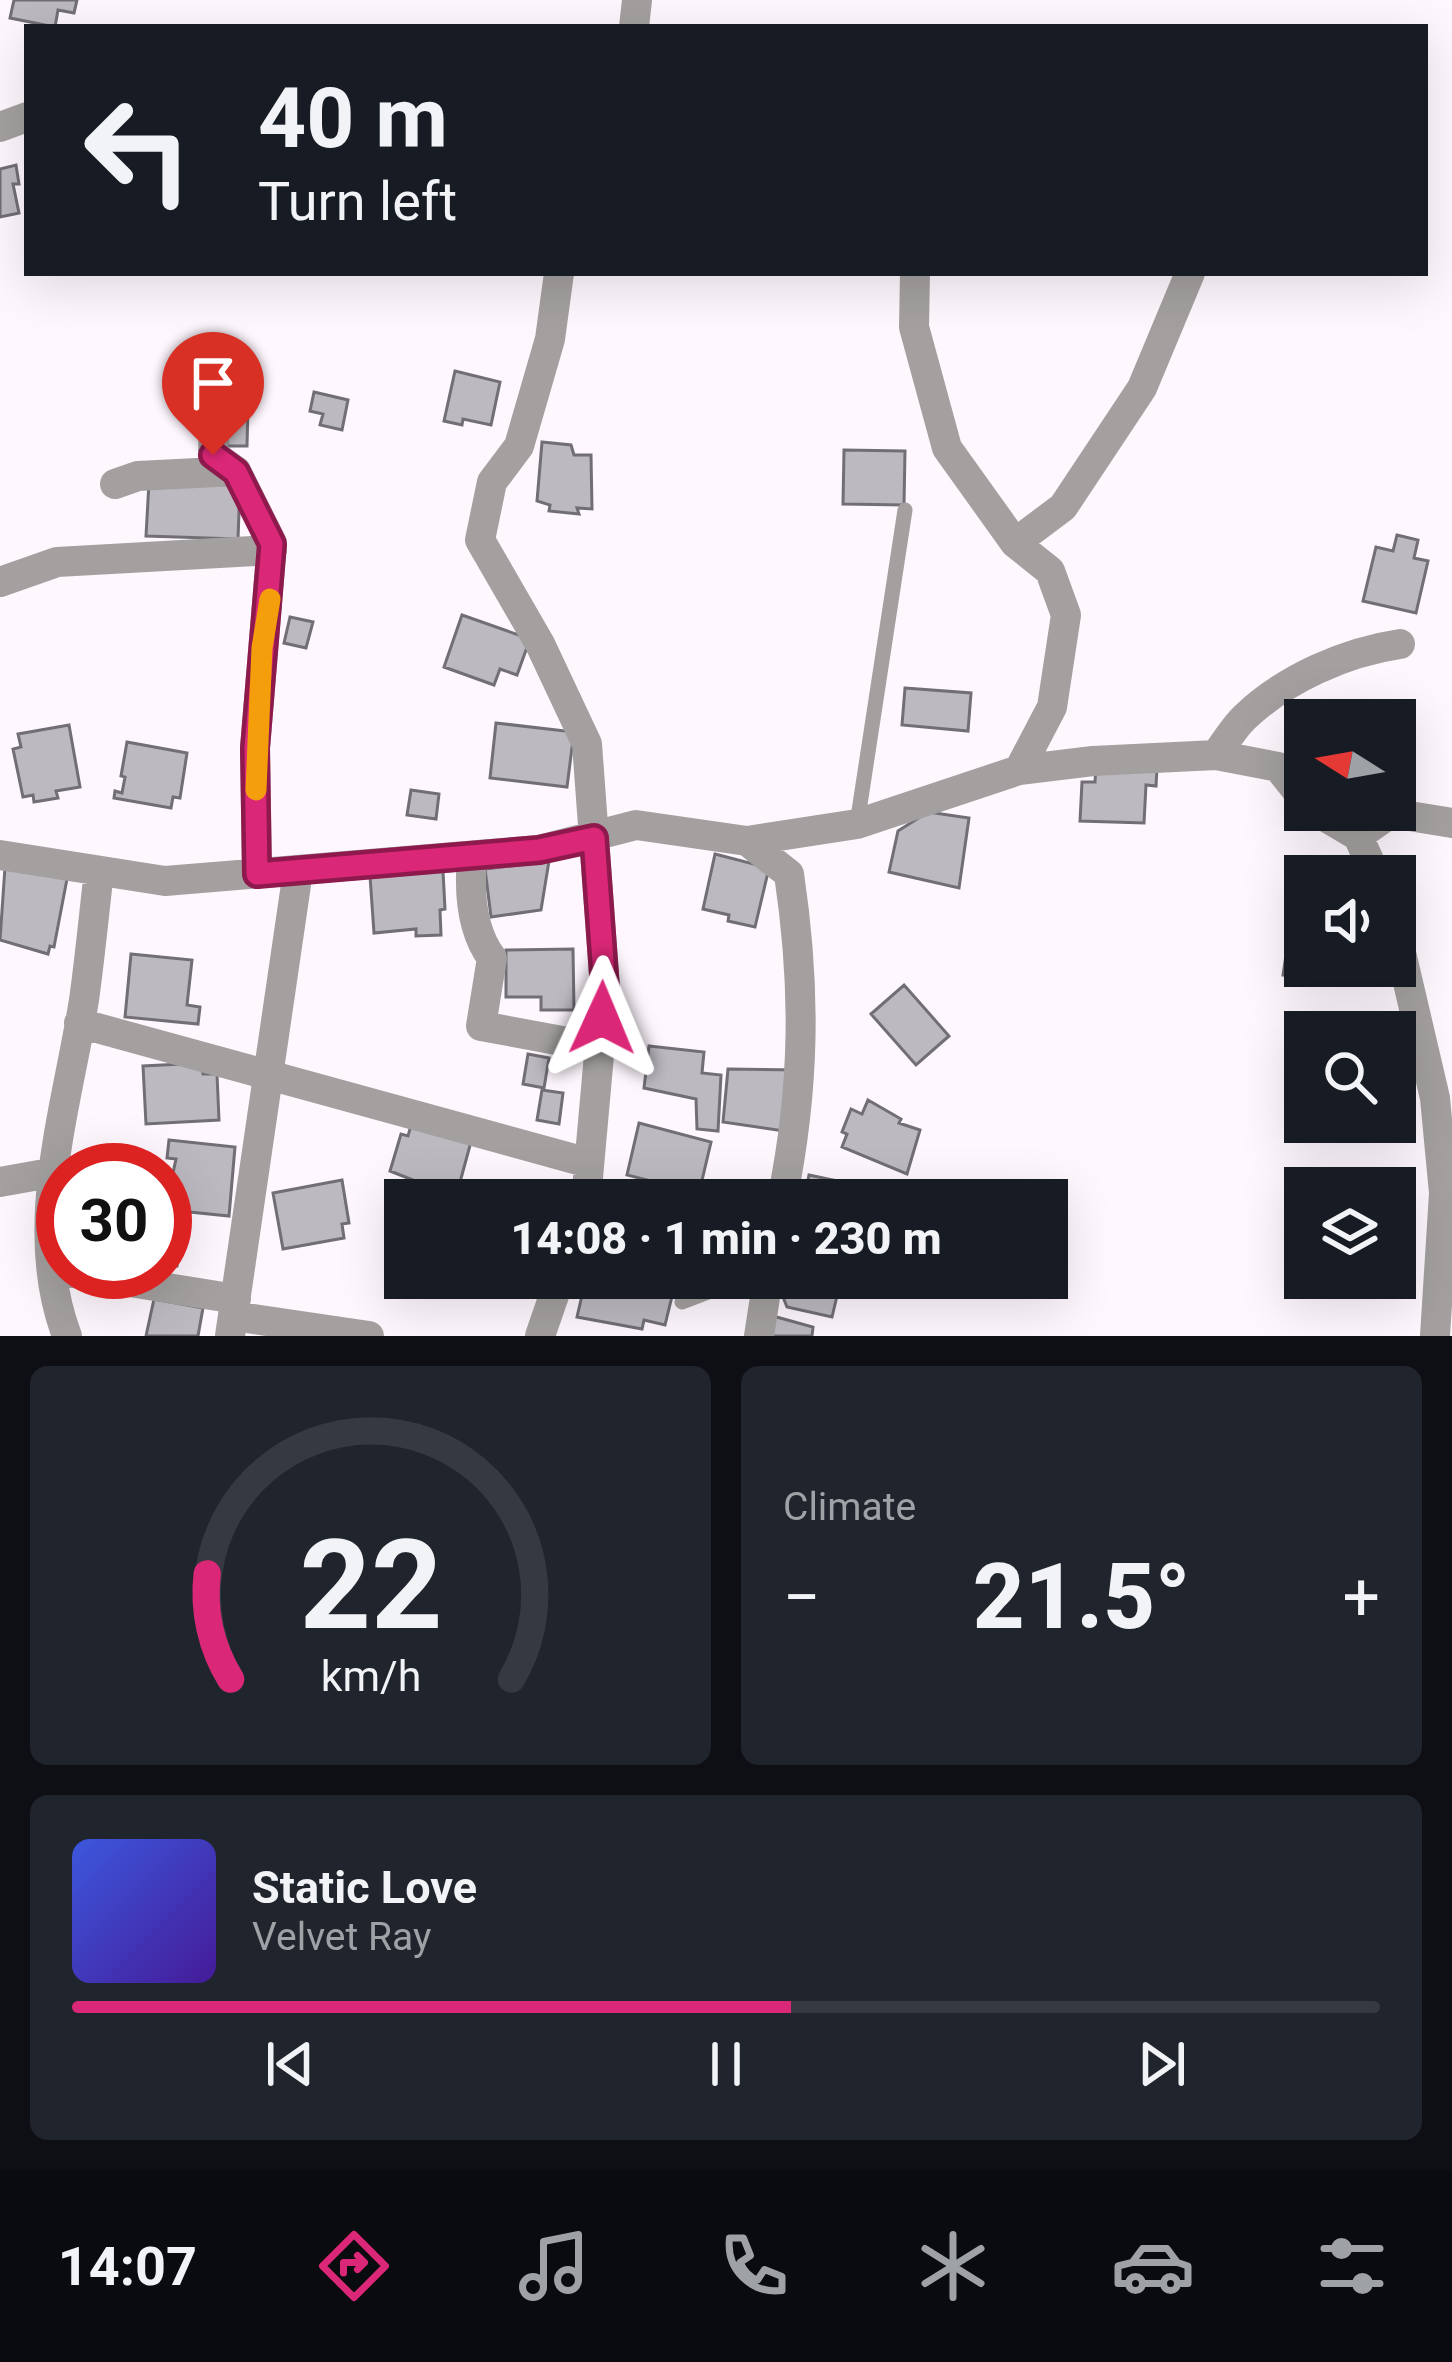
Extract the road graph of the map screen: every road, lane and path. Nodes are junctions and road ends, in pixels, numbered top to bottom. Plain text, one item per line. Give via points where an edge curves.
1 (559, 276) edge
2 (915, 276) edge
3 (1189, 276) edge
4 (215, 391) dead end
5 (236, 472) junction
6 (115, 484) dead end
7 (905, 510) dead end
8 (1015, 543) junction
9 (272, 550) junction
10 (0, 582) edge
11 (1400, 644) dead end
12 (1216, 755) junction
13 (1018, 770) junction
14 (1284, 775) edge
15 (1452, 823) edge
16 (857, 824) junction
17 (1350, 831) edge
18 (1358, 836) junction
19 (594, 838) junction
20 (747, 841) junction
21 (0, 855) edge
22 (1367, 855) edge
23 (472, 856) junction
24 (298, 871) junction
25 (99, 872) junction
26 (257, 874) junction
27 (1409, 987) edge
28 (80, 1023) junction
29 (599, 1048) junction
30 (269, 1075) junction
31 (56, 1143) edge
32 (590, 1163) junction
33 (36, 1176) edge
34 (1447, 1178) edge
35 (588, 1179) edge
36 (787, 1179) edge
37 (0, 1182) edge
38 (56, 1299) edge
39 (166, 1299) edge
40 (553, 1299) edge
41 (690, 1299) edge
42 (765, 1299) edge
43 (682, 1302) dead end
44 (233, 1317) edge
45 (67, 1336) edge
46 (369, 1336) edge
47 (540, 1336) edge
48 (759, 1336) edge
49 (1436, 1336) edge

1 - 19 street via 550,339 518,446 492,482 480,540 587,744
2 - 8 street via 914,327 946,448
3 - 8 street via 1142,388 1063,507
4 - 5 street via 213,455
5 - 6 street
5 - 9 street
7 - 16 lane
8 - 13 street via 1050,571 1066,615 1052,707
9 - 10 street via 57,562
9 - 26 street via 255,748
11 - 12 street via 1302,677 1245,717
12 - 13 street
12 - 14 street
13 - 16 street
15 - 18 street via 1391,813
16 - 20 street
17 - 18 street
18 - 22 street
19 - 20 street via 636,825
19 - 23 street
19 - 29 street via 605,988
20 - 36 street via 789,874 802,961
21 - 25 street
23 - 24 street
23 - 29 street via 479,940 492,958 481,1026
24 - 26 street
24 - 30 street
25 - 26 street via 165,881
25 - 28 street
27 - 34 street
28 - 30 street
28 - 31 street
29 - 32 street
30 - 32 street
30 - 44 street
32 - 35 street
33 - 37 street
34 - 49 street
38 - 45 street
39 - 44 street
40 - 47 street
41 - 43 lane
42 - 48 street
44 - 46 street

